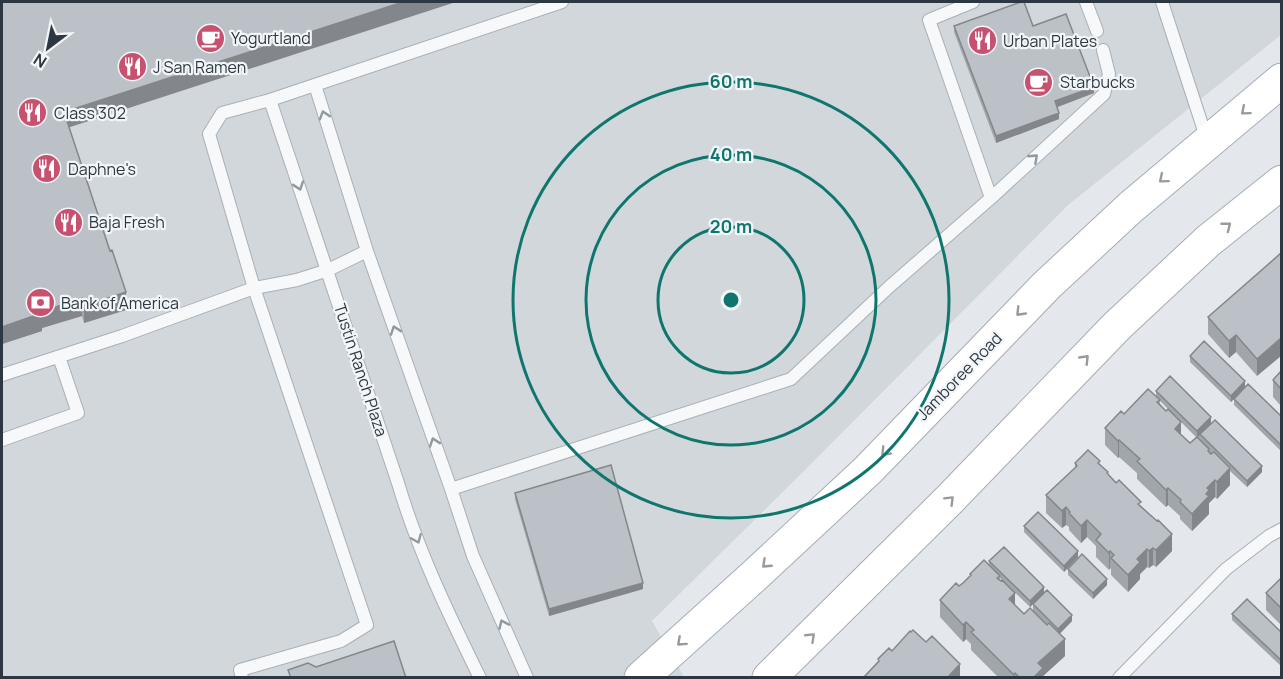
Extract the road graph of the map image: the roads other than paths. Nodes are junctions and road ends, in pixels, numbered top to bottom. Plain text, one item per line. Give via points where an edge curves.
1 (562, 2) edge
2 (973, 2) edge
3 (1086, 2) edge
4 (1161, 2) edge
5 (1097, 31) dead end
6 (1103, 50) dead end
7 (1281, 80) edge
8 (315, 86) junction
9 (270, 100) junction
10 (1208, 141) junction
11 (1281, 182) edge
12 (991, 198) junction
13 (367, 251) junction
14 (328, 270) junction
15 (254, 288) junction
16 (59, 357) junction
17 (2, 375) edge
18 (2, 440) edge
19 (451, 489) junction
20 (1281, 529) edge
21 (242, 678) edge
22 (480, 678) edge
23 (527, 678) edge
24 (641, 678) edge
25 (769, 678) edge
26 (1119, 678) edge

1 - 8 lane
2 - 12 lane via 929,20
3 - 5 lane
4 - 10 lane
12 -> 6 lane via 1104,94 1109,74
7 -> 10 main road, Jamboree Road
8 - 9 lane
13 -> 8 lane
9 -> 14 lane, Tustin Ranch Plaza
9 - 15 lane via 222,112 209,134
10 -> 24 main road, Jamboree Road via 1047,285 868,470
25 -> 11 main road via 1117,326 1208,241
12 - 19 lane via 791,379
13 - 14 lane
19 -> 13 lane
14 - 15 lane
14 -> 22 lane, Tustin Ranch Plaza via 409,518
15 - 16 lane
15 - 21 lane via 367,625 340,641 240,670
16 - 17 lane
16 - 18 lane via 78,413
23 -> 19 lane via 473,556
20 - 26 lane via 1226,569

